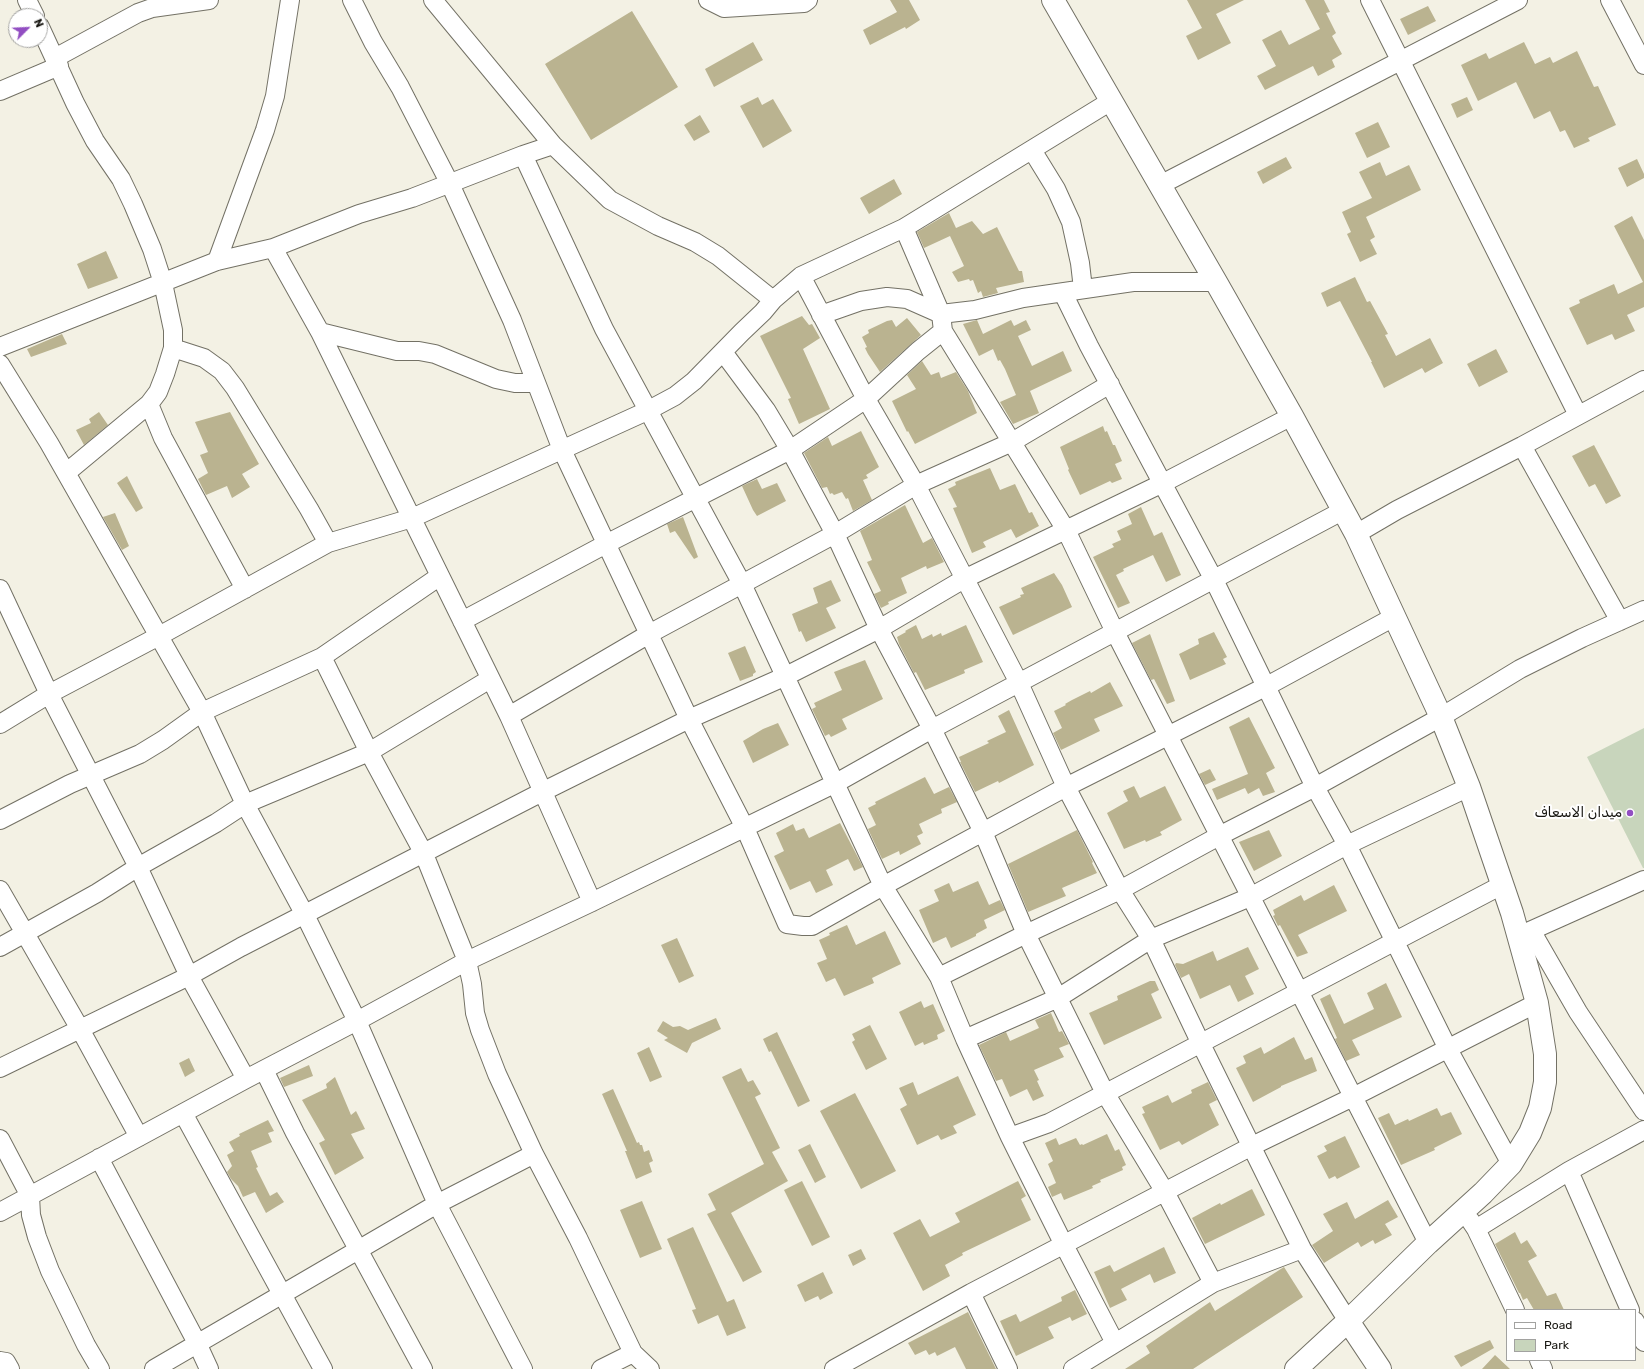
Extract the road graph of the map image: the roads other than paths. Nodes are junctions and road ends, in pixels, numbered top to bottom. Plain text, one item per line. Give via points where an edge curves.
1 (209, 0) edge
2 (290, 0) edge
3 (352, 0) edge
4 (433, 0) edge
5 (708, 0) edge
6 (808, 0) edge
7 (1053, 0) edge
8 (1370, 0) edge
9 (1518, 0) edge
10 (1610, 0) edge
11 (48, 43) edge
12 (1401, 61) junction
13 (57, 62) junction
14 (1644, 65) edge
15 (0, 91) edge
16 (1111, 101) junction
17 (553, 145) junction
18 (1032, 150) junction
19 (523, 155) junction
20 (450, 184) junction
21 (1160, 185) junction
22 (904, 228) junction
23 (273, 248) junction
24 (217, 261) junction
25 (801, 276) junction
26 (1216, 282) junction
27 (163, 283) junction
28 (1083, 289) junction
29 (1063, 293) junction
30 (773, 300) junction
31 (821, 314) junction
32 (942, 322) junction
33 (320, 332) junction
34 (0, 347) edge
35 (173, 348) junction
36 (722, 352) junction
37 (0, 364) edge
38 (1644, 380) edge
39 (535, 383) junction
40 (1110, 384) junction
41 (866, 399) junction
42 (149, 404) junction
43 (647, 411) junction
44 (1578, 415) junction
45 (1292, 416) junction
46 (1012, 442) junction
47 (1522, 446) junction
48 (562, 450) junction
49 (790, 450) junction
50 (66, 473) junction
51 (1163, 483) junction
52 (916, 485) junction
53 (696, 498) junction
54 (1344, 510) junction
55 (412, 518) junction
56 (1066, 530) junction
57 (835, 534) junction
58 (1356, 534) junction
59 (328, 543) junction
60 (606, 544) junction
61 (440, 576) junction
62 (964, 579) junction
63 (1214, 580) junction
64 (742, 584) junction
65 (0, 589) edge
66 (245, 589) junction
67 (1644, 610) edge
68 (1394, 617) junction
69 (462, 621) junction
70 (1620, 621) junction
71 (879, 629) junction
72 (1115, 632) junction
73 (649, 634) junction
74 (159, 636) junction
75 (322, 657) junction
76 (786, 676) junction
77 (490, 679) junction
78 (1019, 683) junction
79 (1267, 686) junction
80 (49, 694) junction
81 (202, 712) junction
82 (509, 716) junction
83 (1441, 717) junction
84 (689, 719) junction
85 (0, 724) edge
86 (932, 729) junction
87 (1168, 736) junction
88 (369, 752) junction
89 (91, 774) junction
90 (836, 783) junction
91 (1066, 787) junction
92 (1315, 787) junction
93 (1469, 787) junction
94 (544, 791) junction
95 (245, 804) junction
96 (0, 820) edge
97 (745, 828) junction
98 (983, 832) junction
99 (1219, 836) junction
100 (1347, 844) junction
101 (424, 854) junction
102 (138, 867) junction
103 (1643, 882) edge
104 (1502, 885) junction
105 (884, 886) junction
106 (0, 890) edge
107 (1120, 890) junction
108 (1250, 897) junction
109 (592, 902) junction
110 (305, 915) junction
111 (25, 933) junction
112 (1026, 934) junction
113 (1525, 934) junction
114 (1151, 939) junction
115 (1395, 942) junction
116 (0, 948) edge
117 (467, 961) junction
118 (189, 976) junction
119 (939, 978) junction
120 (1299, 991) junction
121 (1058, 998) junction
122 (1537, 1003) junction
123 (357, 1021) junction
124 (80, 1028) junction
125 (965, 1039) junction
126 (1201, 1044) junction
127 (1448, 1049) junction
128 (0, 1068) edge
129 (264, 1070) junction
130 (246, 1079) junction
131 (1105, 1093) junction
132 (1353, 1097) junction
133 (1644, 1111) edge
134 (183, 1113) junction
135 (1644, 1130) edge
136 (139, 1136) junction
137 (1010, 1137) junction
138 (0, 1139) edge
139 (1252, 1146) junction
140 (534, 1154) junction
141 (99, 1158) junction
142 (1511, 1164) junction
143 (1569, 1171) junction
144 (1165, 1192) junction
145 (30, 1196) junction
146 (437, 1204) junction
147 (1464, 1210) junction
148 (0, 1212) edge
149 (1476, 1229) junction
150 (1428, 1243) junction
151 (1064, 1245) junction
152 (359, 1250) junction
153 (1302, 1250) junction
154 (1213, 1283) junction
155 (971, 1293) junction
156 (283, 1294) junction
157 (1515, 1309) edge
158 (1630, 1309) edge
159 (1348, 1322) junction
160 (1636, 1324) edge
161 (1644, 1342) edge
162 (197, 1343) junction
163 (1116, 1343) junction
164 (633, 1353) junction
165 (0, 1361) edge
166 (10, 1369) edge
167 (100, 1369) edge
168 (154, 1369) edge
169 (209, 1369) edge
170 (323, 1369) edge
171 (423, 1369) edge
172 (523, 1369) edge
173 (601, 1369) edge
174 (650, 1369) edge
175 (834, 1369) edge
176 (1008, 1369) edge
177 (1073, 1369) edge
178 (1296, 1369) edge
179 (1380, 1369) edge

1 - 13 street via 138,12
2 - 24 street via 275,96 266,130
3 - 20 street
4 - 17 street
5 - 6 street via 724,8 804,3
7 - 16 main road
8 - 12 street
9 - 12 street
10 - 14 street
11 - 13 street
12 - 21 street
12 - 44 street
13 - 15 street
13 - 27 street via 95,141 121,179 152,249
16 - 18 street
16 - 21 main road
17 - 19 street
17 - 30 street via 610,200 718,256
18 - 22 street
18 - 28 street via 1056,189 1071,222
19 - 20 street
19 - 43 street via 604,329
20 - 23 street via 359,214
20 - 39 street via 512,320
21 - 26 main road
22 - 25 street
22 - 32 street
23 - 24 street
23 - 33 street
24 - 27 street
25 - 30 street
25 - 31 street
26 - 28 street via 1133,282
26 - 45 main road
27 - 34 street
27 - 35 street via 173,330
28 - 29 street
29 - 32 street via 1023,298 975,310
29 - 40 street
30 - 36 street
31 - 32 street via 861,301 887,297 907,299
31 - 41 street
32 - 41 street via 918,351
32 - 46 street
33 - 39 street via 397,351 435,354 496,379 515,383
33 - 55 street
35 - 42 street via 158,392
35 - 59 street via 204,358 222,371 235,388
36 - 43 street via 694,381 675,396
36 - 49 street via 766,410
37 - 50 street
38 - 44 street
39 - 48 street
40 - 46 street
40 - 51 street
41 - 49 street
41 - 52 street
42 - 50 street
42 - 66 street via 163,438
43 - 48 street
43 - 53 street
44 - 47 street
45 - 51 street
45 - 54 main road
46 - 52 street
46 - 56 street
47 - 58 street via 1397,510
47 - 70 street
48 - 55 street
48 - 60 street
49 - 53 street
49 - 57 street
50 - 74 street
51 - 56 street
51 - 63 street
52 - 57 street
52 - 62 street
53 - 60 street
53 - 64 street
54 - 58 main road
54 - 63 street
55 - 59 street
55 - 61 street
56 - 62 street
56 - 72 street
57 - 64 street
57 - 71 street
58 - 68 main road
59 - 66 street
60 - 69 street
60 - 73 street
61 - 69 street
61 - 75 street
62 - 71 street
62 - 78 street
63 - 72 street
63 - 79 street
64 - 73 street
64 - 76 street
65 - 80 street
66 - 74 street
67 - 70 street
68 - 79 street
68 - 83 main road
69 - 77 street
70 - 83 street via 1520,669
71 - 76 street
71 - 86 street
72 - 78 street
72 - 87 street
73 - 82 street
73 - 84 street
74 - 80 street
74 - 81 street
75 - 81 street
75 - 88 street
76 - 84 street
76 - 90 street
77 - 82 street
77 - 88 street
78 - 86 street
78 - 91 street
79 - 87 street
79 - 92 street
80 - 85 street
80 - 89 street
81 - 89 street via 140,754
81 - 95 street
82 - 94 street
83 - 92 street
83 - 93 main road
84 - 94 street
84 - 97 street
86 - 90 street
86 - 98 street
87 - 91 street
87 - 99 street
88 - 95 street
88 - 101 street
89 - 96 street
89 - 102 street
90 - 97 street
90 - 105 street
91 - 98 street
91 - 107 street
92 - 99 street
92 - 100 street
93 - 100 street
93 - 104 main road
94 - 101 street
94 - 109 street
95 - 102 street
95 - 110 street
97 - 105 street via 788,924 812,926
97 - 109 street
98 - 105 street
98 - 112 street
99 - 107 street
99 - 108 street
100 - 108 street
100 - 115 street
101 - 110 street
101 - 117 street
102 - 111 street
102 - 118 street
103 - 113 street
104 - 113 main road
104 - 115 street
105 - 119 street
106 - 111 street
107 - 112 street
107 - 114 street
108 - 114 street
108 - 120 street
109 - 117 street
110 - 118 street
110 - 123 street
111 - 116 street
111 - 124 street
112 - 119 street
112 - 121 street
113 - 122 main road
113 - 133 street
114 - 121 street
114 - 126 street
115 - 120 street
115 - 127 street
117 - 123 street
117 - 140 street via 480,1030
118 - 124 street
118 - 130 street
119 - 125 street
120 - 126 street
120 - 132 street
121 - 125 street
121 - 131 street
122 - 127 street
122 - 142 main road via 1545,1054 1545,1082 1540,1108 1530,1132
123 - 129 street
123 - 146 street
124 - 128 street
124 - 136 street
125 - 137 street
126 - 131 street
126 - 139 street
127 - 132 street
127 - 142 street
129 - 130 street
129 - 152 street
130 - 134 street
131 - 137 street via 1049,1123
131 - 144 street
132 - 139 street
132 - 150 street
134 - 136 street
134 - 156 street
135 - 143 street
136 - 141 street
137 - 151 street
138 - 145 street
139 - 144 street
139 - 153 street
140 - 146 street
140 - 164 street
141 - 145 street
141 - 162 street
142 - 147 main road
143 - 149 street
143 - 158 street
144 - 151 street
144 - 154 street
145 - 148 street
145 - 167 street via 33,1222 50,1271
146 - 152 street
146 - 172 street
147 - 149 street
147 - 150 main road
149 - 157 street
150 - 159 main road
151 - 155 street
151 - 163 street
152 - 156 street
152 - 171 street
153 - 154 street
153 - 159 street
154 - 163 street
155 - 175 street
155 - 176 street
156 - 162 street
156 - 170 street
159 - 178 main road
159 - 179 main road
160 - 161 street
162 - 168 street
162 - 169 street
163 - 177 street
164 - 173 street
164 - 174 street
165 - 166 street via 6,1362

